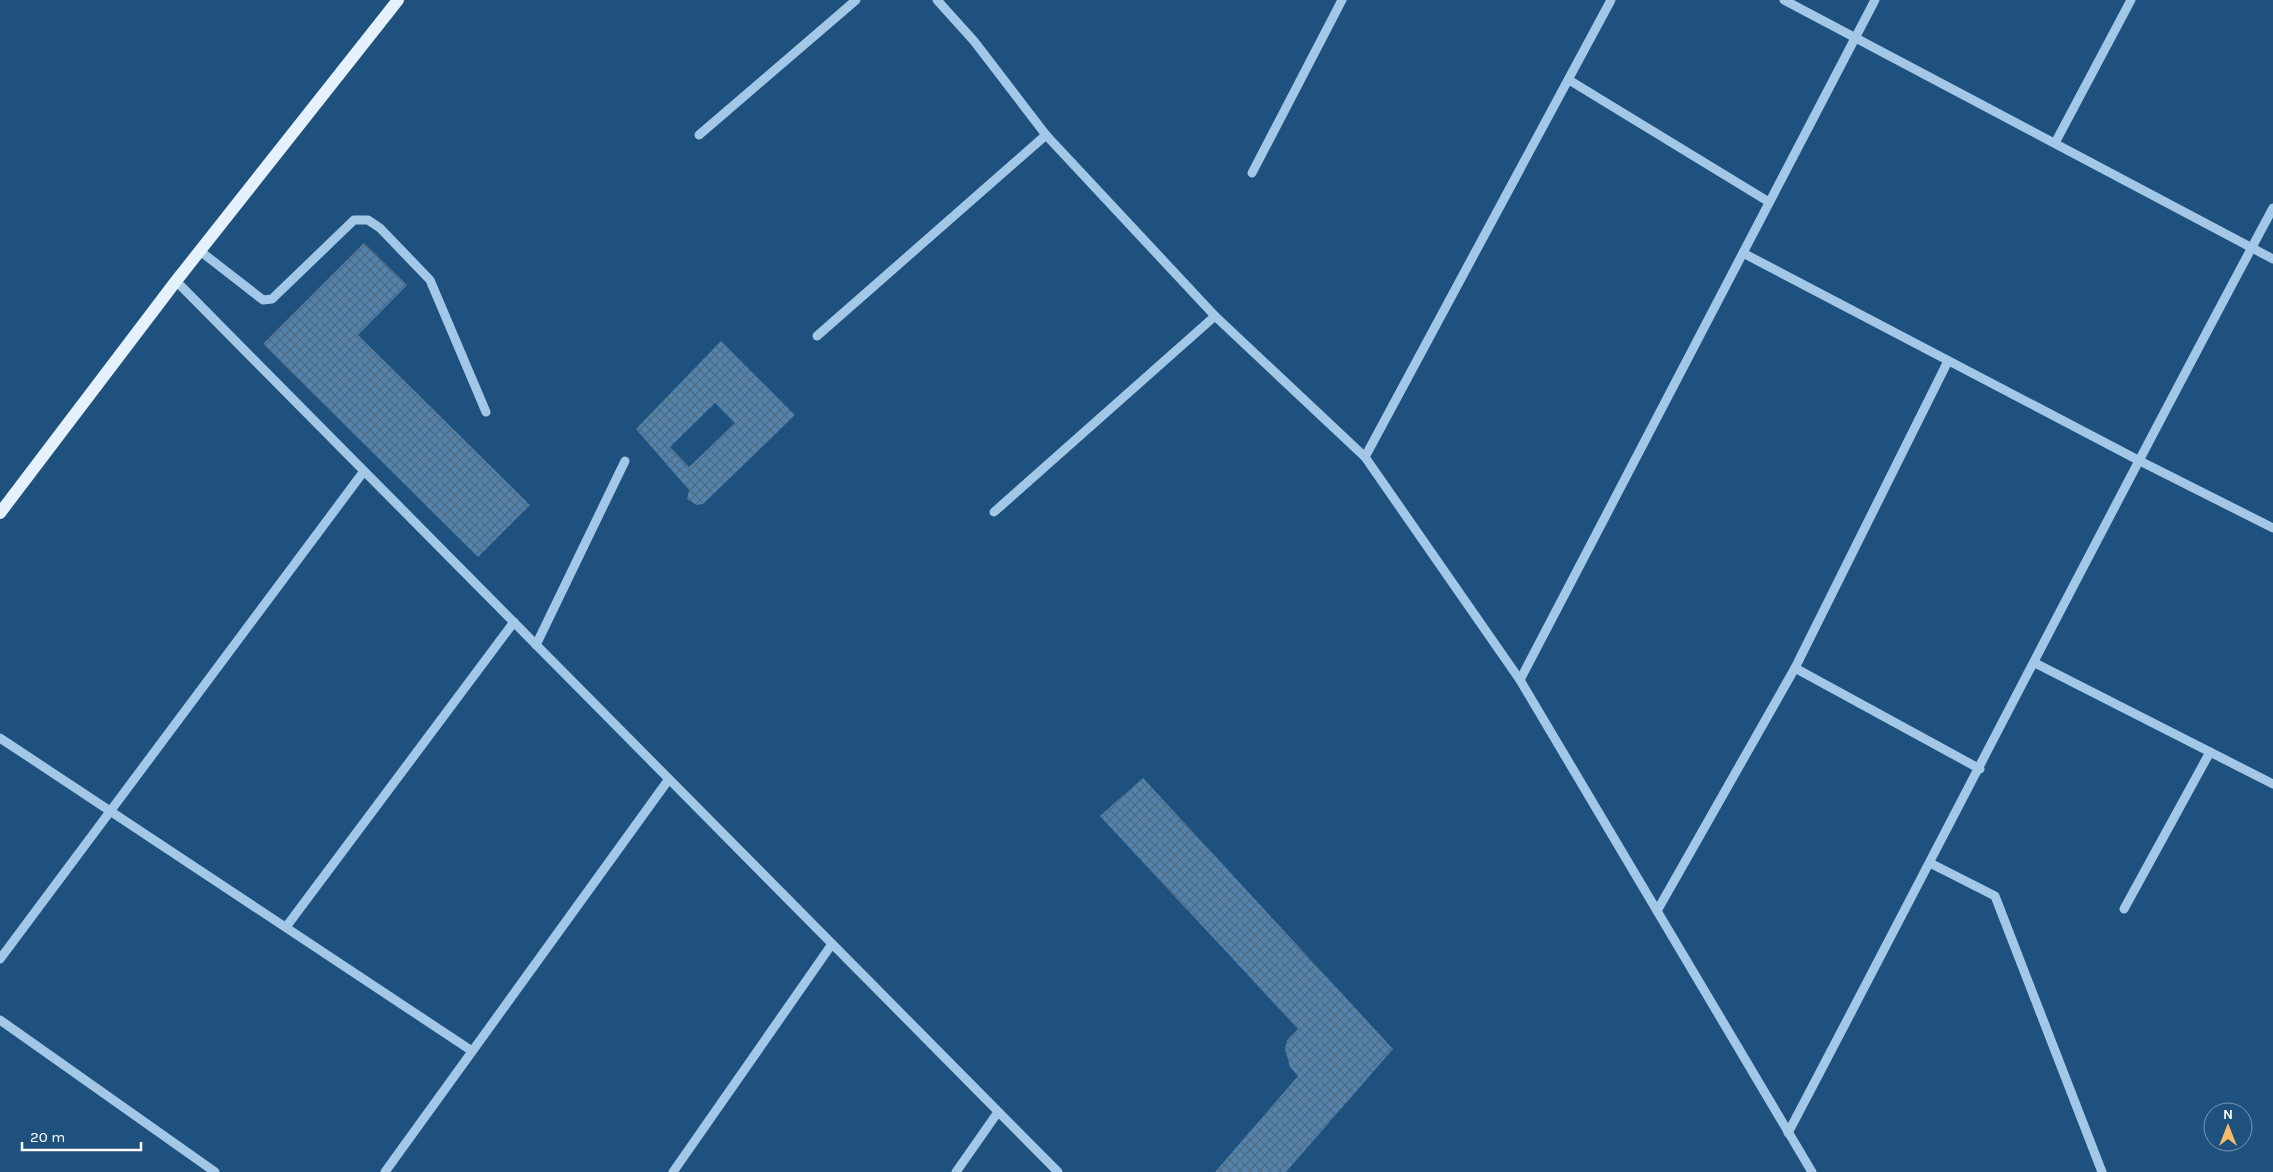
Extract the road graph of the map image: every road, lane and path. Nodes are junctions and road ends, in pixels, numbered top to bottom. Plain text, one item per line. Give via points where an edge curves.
1 (398, 0) edge
2 (856, 0) edge
3 (937, 0) edge
4 (1342, 0) edge
5 (1611, 0) edge
6 (1784, 0) edge
7 (1875, 0) edge
8 (2131, 0) edge
9 (1855, 38) junction
10 (1569, 80) junction
11 (699, 135) dead end
12 (1046, 135) junction
13 (2055, 143) junction
14 (1252, 173) dead end
15 (1769, 202) junction
16 (2273, 208) edge
17 (2252, 248) junction
18 (200, 251) junction
19 (1743, 252) junction
20 (2273, 259) edge
21 (176, 281) junction
22 (1215, 316) junction
23 (817, 336) dead end
24 (1948, 361) junction
25 (486, 412) dead end
26 (1365, 457) junction
27 (2138, 460) junction
28 (625, 461) dead end
29 (364, 471) junction
30 (994, 512) dead end
31 (0, 513) edge
32 (2273, 528) edge
33 (514, 622) junction
34 (536, 645) junction
35 (2035, 663) junction
36 (1795, 668) junction
37 (1520, 680) junction
38 (0, 738) edge
39 (2210, 752) junction
40 (1980, 768) junction
41 (669, 779) junction
42 (2273, 784) edge
43 (110, 811) junction
44 (1930, 863) junction
45 (2124, 909) dead end
46 (1656, 911) junction
47 (286, 927) junction
48 (832, 944) junction
49 (0, 959) edge
50 (0, 1020) edge
51 (472, 1051) junction
52 (998, 1112) junction
53 (1788, 1133) junction
54 (215, 1172) edge
55 (385, 1172) edge
56 (673, 1172) edge
57 (956, 1172) edge
58 (1058, 1172) edge
59 (1812, 1172) edge
60 (2102, 1172) edge

1 - 18 main road
2 - 11 street
3 - 12 street via 974,41
4 - 14 street
5 - 10 street
6 - 9 street
7 - 9 street
8 - 13 street
9 - 13 street
9 - 15 street
10 - 15 street
10 - 26 street
12 - 22 street
12 - 23 street
13 - 17 street
15 - 19 street
16 - 17 street
17 - 20 street
17 - 27 street
18 - 21 main road
18 - 25 street via 263,300 272,299 354,220 368,220 380,228 430,280
19 - 24 street
19 - 37 street
21 - 29 street
21 - 31 main road
22 - 26 street
22 - 30 street
24 - 27 street
24 - 36 street
26 - 37 street
27 - 32 street
27 - 35 street
28 - 34 street
29 - 33 street
29 - 43 street
33 - 34 street
33 - 47 street
34 - 41 street
35 - 39 street
35 - 40 street
36 - 40 street
36 - 46 street
37 - 46 street
38 - 43 street
39 - 42 street
39 - 45 street
40 - 44 street
41 - 48 street
41 - 51 street
43 - 47 street
43 - 49 street
44 - 53 street
44 - 60 street via 1995,896
46 - 53 street
47 - 51 street
48 - 52 street
48 - 56 street
50 - 54 street
51 - 55 street
52 - 57 street
52 - 58 street
53 - 59 street

